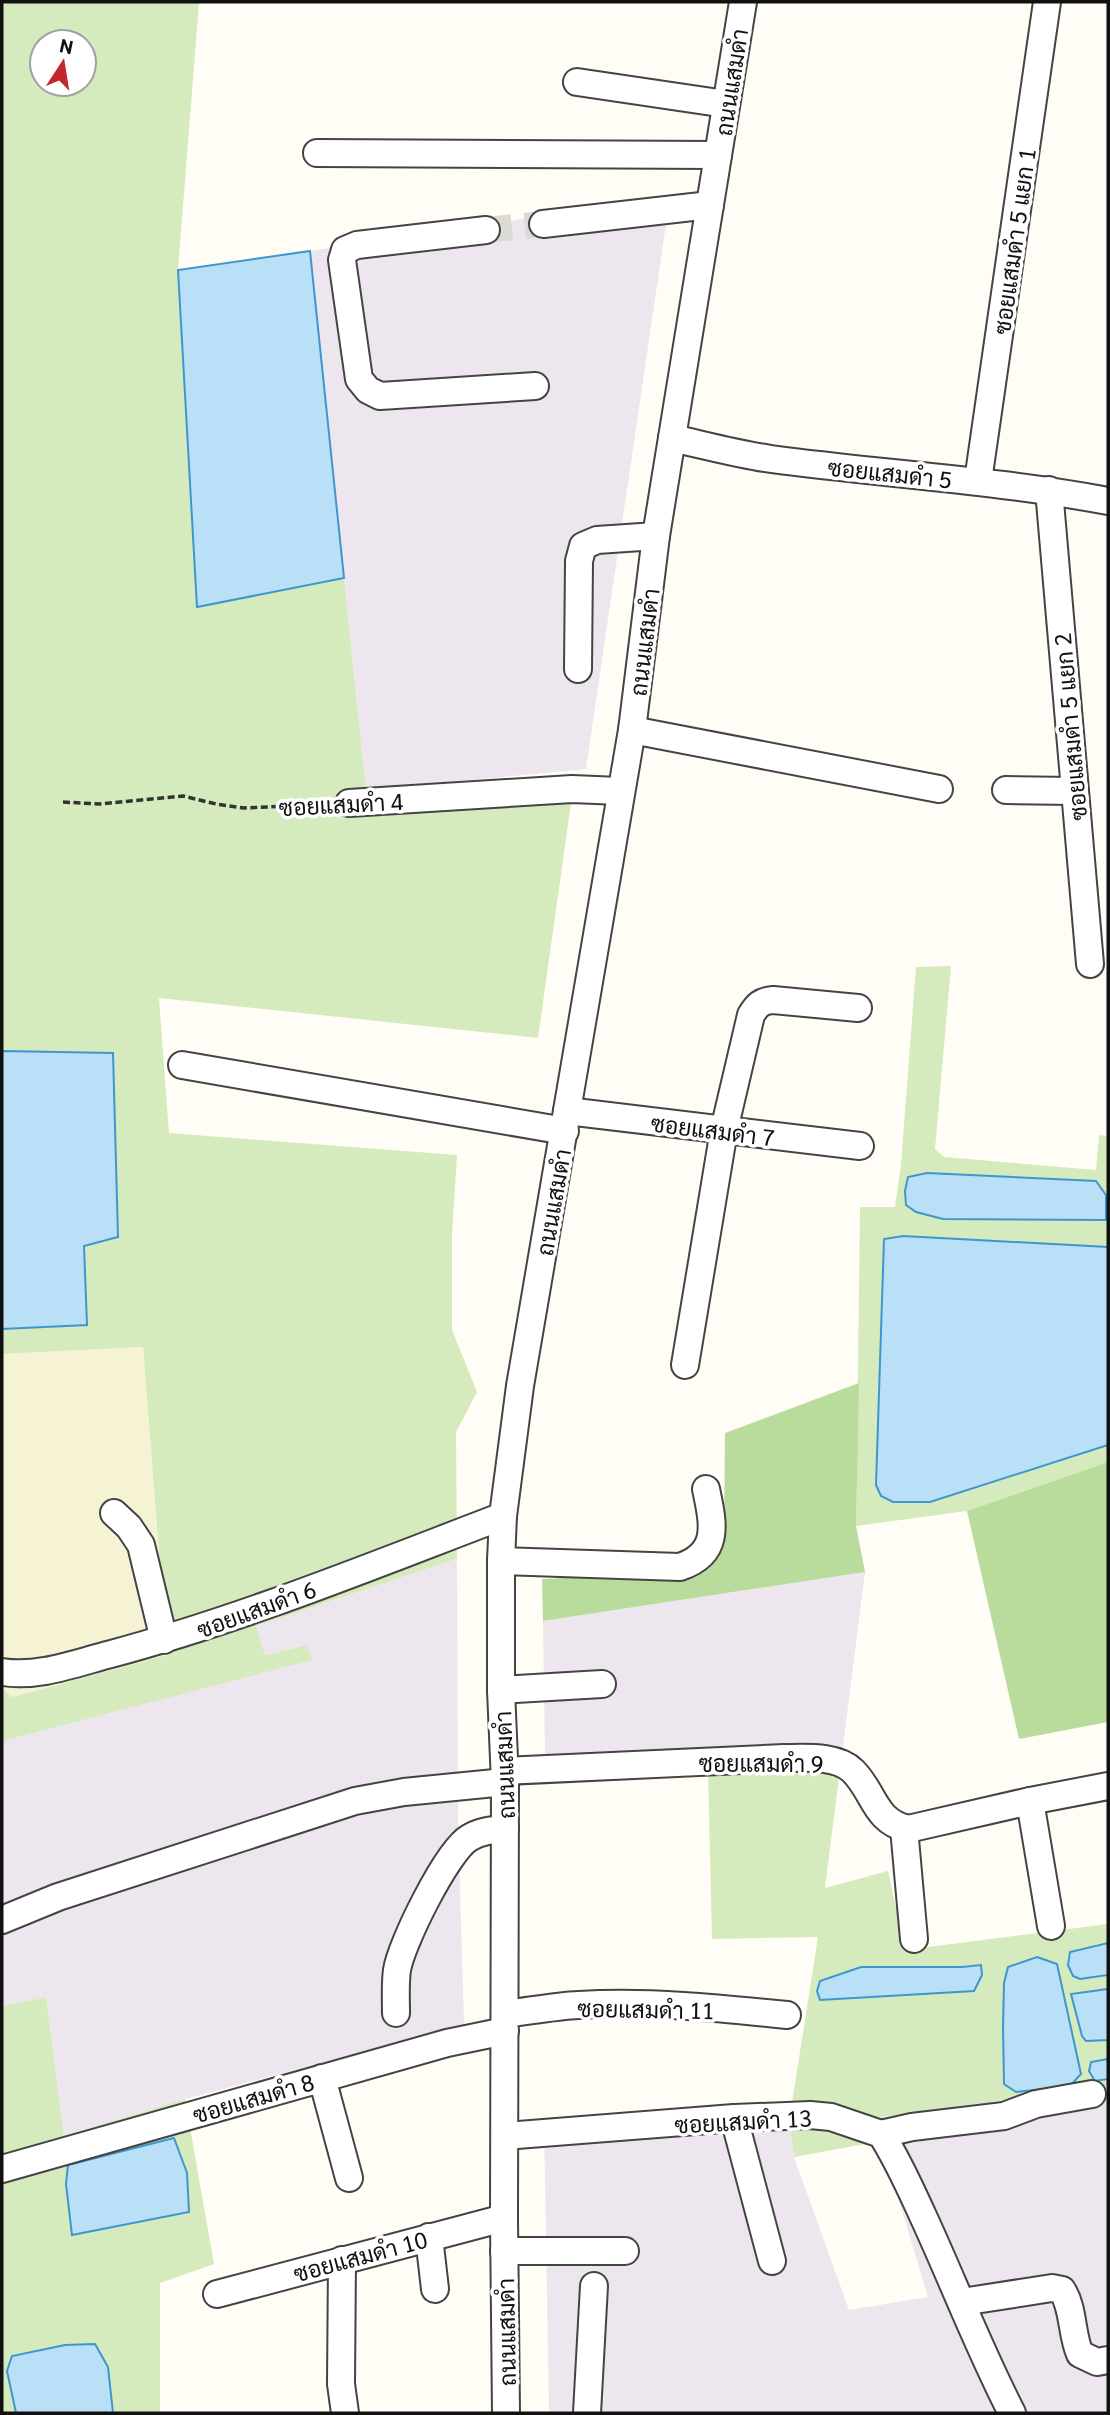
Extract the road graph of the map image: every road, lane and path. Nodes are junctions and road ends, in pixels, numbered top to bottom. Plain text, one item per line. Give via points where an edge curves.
1 (743, 2) edge
2 (1047, 2) edge
3 (577, 82) dead end
4 (726, 104) junction
5 (317, 153) dead end
6 (718, 155) junction
7 (710, 205) junction
8 (543, 224) tunnel mouth
9 (486, 230) tunnel mouth
10 (535, 386) dead end
11 (672, 438) junction
12 (978, 481) junction
13 (1049, 490) junction
14 (1108, 501) edge
15 (656, 536) junction
16 (578, 669) dead end
17 (632, 730) junction
18 (939, 789) dead end
19 (1006, 790) dead end
20 (620, 791) junction
21 (1074, 791) junction
22 (63, 802) dead end
23 (349, 803) joint
24 (1090, 964) dead end
25 (858, 1008) dead end
26 (182, 1065) dead end
27 (566, 1121) junction
28 (724, 1130) junction
29 (860, 1146) dead end
30 (685, 1364) dead end
31 (706, 1489) dead end
32 (114, 1513) dead end
33 (503, 1516) junction
34 (500, 1561) junction
35 (164, 1640) junction
36 (2, 1672) edge
37 (602, 1684) dead end
38 (501, 1690) junction
39 (505, 1777) junction
40 (1108, 1786) edge
41 (1030, 1801) junction
42 (904, 1828) junction
43 (505, 1829) junction
44 (2, 1920) edge
45 (1051, 1926) dead end
46 (914, 1940) dead end
47 (396, 2013) dead end
48 (787, 2015) dead end
49 (505, 2022) junction
50 (322, 2078) junction
51 (1092, 2094) dead end
52 (734, 2118) junction
53 (881, 2134) junction
54 (505, 2136) junction
55 (2, 2169) edge
56 (349, 2178) dead end
57 (504, 2218) junction
58 (429, 2237) junction
59 (504, 2251) junction
60 (625, 2252) dead end
61 (342, 2260) junction
62 (772, 2261) dead end
63 (594, 2286) dead end
64 (435, 2289) dead end
65 (217, 2294) dead end
66 (962, 2302) junction
67 (1108, 2360) edge
68 (345, 2413) edge
69 (506, 2413) edge
70 (587, 2413) edge
71 (1012, 2413) edge

1 - 4 street, ถนนแสมดำ
2 - 12 street, ซอยแสมดำ 5 แยก 1
3 - 4 street
4 - 6 street, ถนนแสมดำ
5 - 6 street
6 - 7 street, ถนนแสมดำ
7 - 8 street
7 - 11 street, ถนนแสมดำ
9 - 10 street via 345,250 342,260 359,379 380,396
11 - 12 street, ซอยแสมดำ 5 via 768,459
11 - 15 street, ถนนแสมดำ
12 - 13 street, ซอยแสมดำ 5
13 - 14 street, ซอยแสมดำ 5
13 - 21 street, ซอยแสมดำ 5 แยก 2
15 - 16 street via 597,540 583,546
15 - 17 street, ถนนแสมดำ
17 - 18 street
17 - 20 street, ถนนแสมดำ
19 - 21 street
20 - 23 street, ซอยแสมดำ 4 via 572,789
20 - 27 street, ถนนแสมดำ
21 - 24 street, ซอยแสมดำ 5 แยก 2
22 - 23 path, ซอยแสมดำ 4 via 100,804 176,796 244,808
25 - 28 street via 773,1000 756,1005
26 - 27 street, ซอยแสมดำ 7
27 - 28 street, ซอยแสมดำ 7
27 - 33 street, ถนนแสมดำ via 520,1386
28 - 29 street, ซอยแสมดำ 7
28 - 30 street
31 - 34 street via 712,1536 705,1552 688,1565
32 - 35 street via 141,1545
33 - 34 street, ถนนแสมดำ
33 - 35 street, ซอยแสมดำ 6
34 - 38 street, ถนนแสมดำ
35 - 36 street, ซอยแสมดำ 6 via 61,1667 19,1675
37 - 38 street
38 - 39 street, ถนนแสมดำ
39 - 42 street, ซอยแสมดำ 9 via 784,1758 829,1760 852,1770 885,1819
39 - 43 street, ถนนแสมดำ
39 - 44 street, ซอยแสมดำ 9 via 355,1801 58,1897
40 - 41 street
41 - 42 street
41 - 45 street
42 - 46 street
43 - 47 street via 486,1830 468,1838 451,1856 405,1941 397,1969
43 - 49 street, ถนนแสมดำ
48 - 49 street, ซอยแสมดำ 11 via 699,2006 578,2005
49 - 50 street, ซอยแสมดำ 8
49 - 54 street, ถนนแสมดำ
50 - 55 street, ซอยแสมดำ 8
50 - 56 street
51 - 53 street via 1035,2104 1004,2116
52 - 53 street, ซอยแสมดำ 13 via 831,2117
52 - 54 street, ซอยแสมดำ 13
52 - 62 street
53 - 66 street
54 - 57 street, ถนนแสมดำ
57 - 58 street, ซอยแสมดำ 10
57 - 59 street, ถนนแสมดำ
58 - 61 street, ซอยแสมดำ 10
58 - 64 street
59 - 60 street
59 - 69 street, ถนนแสมดำ
61 - 65 street, ซอยแสมดำ 10
61 - 68 street
63 - 70 street
66 - 67 street via 1062,2290 1080,2354 1097,2362
66 - 71 street

